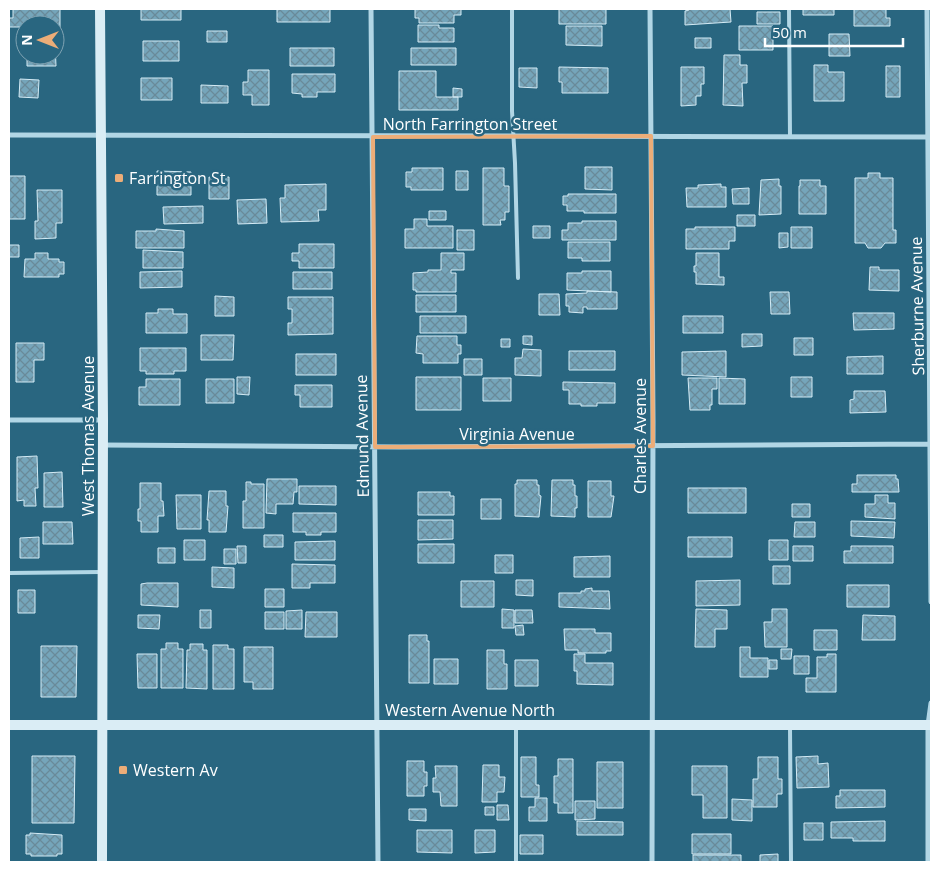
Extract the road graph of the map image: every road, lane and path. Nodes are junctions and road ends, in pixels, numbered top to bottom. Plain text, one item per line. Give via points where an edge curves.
1 (100, 9) edge
2 (371, 9) edge
3 (512, 9) edge
4 (650, 9) edge
5 (789, 9) edge
6 (927, 9) edge
7 (9, 135) edge
8 (100, 136) junction
9 (514, 136) junction
10 (651, 136) junction
11 (372, 137) junction
12 (790, 137) junction
13 (929, 137) edge
14 (518, 278) dead end
15 (9, 420) edge
16 (104, 420) junction
17 (931, 444) edge
18 (104, 445) junction
19 (653, 446) junction
20 (375, 447) junction
21 (104, 572) junction
22 (9, 573) edge
23 (931, 602) edge
24 (931, 703) edge
25 (9, 725) edge
26 (102, 725) junction
27 (378, 725) junction
28 (516, 725) junction
29 (652, 725) junction
30 (790, 725) junction
31 (930, 725) edge
32 (102, 862) edge
33 (378, 862) edge
34 (516, 862) edge
35 (652, 862) edge
36 (791, 862) edge
37 (928, 862) edge

1 - 8 street, West Thomas Avenue
2 - 11 street, Edmund Avenue
3 - 9 lane
4 - 10 street, Charles Avenue
5 - 12 lane
6 - 13 street, Sherburne Avenue
7 - 8 street, North Farrington Street
8 - 11 street, North Farrington Street
8 - 16 street, West Thomas Avenue
9 - 10 street, North Farrington Street
9 - 11 street, North Farrington Street
9 - 14 lane
10 - 12 street, North Farrington Street
10 - 19 street, Charles Avenue
11 - 20 street, Edmund Avenue
12 - 13 street, North Farrington Street
13 - 17 street, Sherburne Avenue
15 - 16 street
16 - 18 street, West Thomas Avenue
17 - 19 street, Virginia Avenue
17 - 23 street, Sherburne Avenue
18 - 20 street, Virginia Avenue
18 - 21 street, West Thomas Avenue
19 - 20 street, Virginia Avenue
19 - 29 street, Charles Avenue
20 - 27 street, Edmund Avenue
21 - 22 lane
21 - 26 street, West Thomas Avenue
24 - 31 street
25 - 26 street, Western Avenue North
26 - 27 street, Western Avenue North
26 - 32 street, West Thomas Avenue
27 - 28 street, Western Avenue North
27 - 33 street, Edmund Avenue
28 - 29 street, Western Avenue North
28 - 34 lane
29 - 30 street, Western Avenue North
29 - 35 street, Charles Avenue
30 - 31 street, Western Avenue North
30 - 36 lane
31 - 37 street

